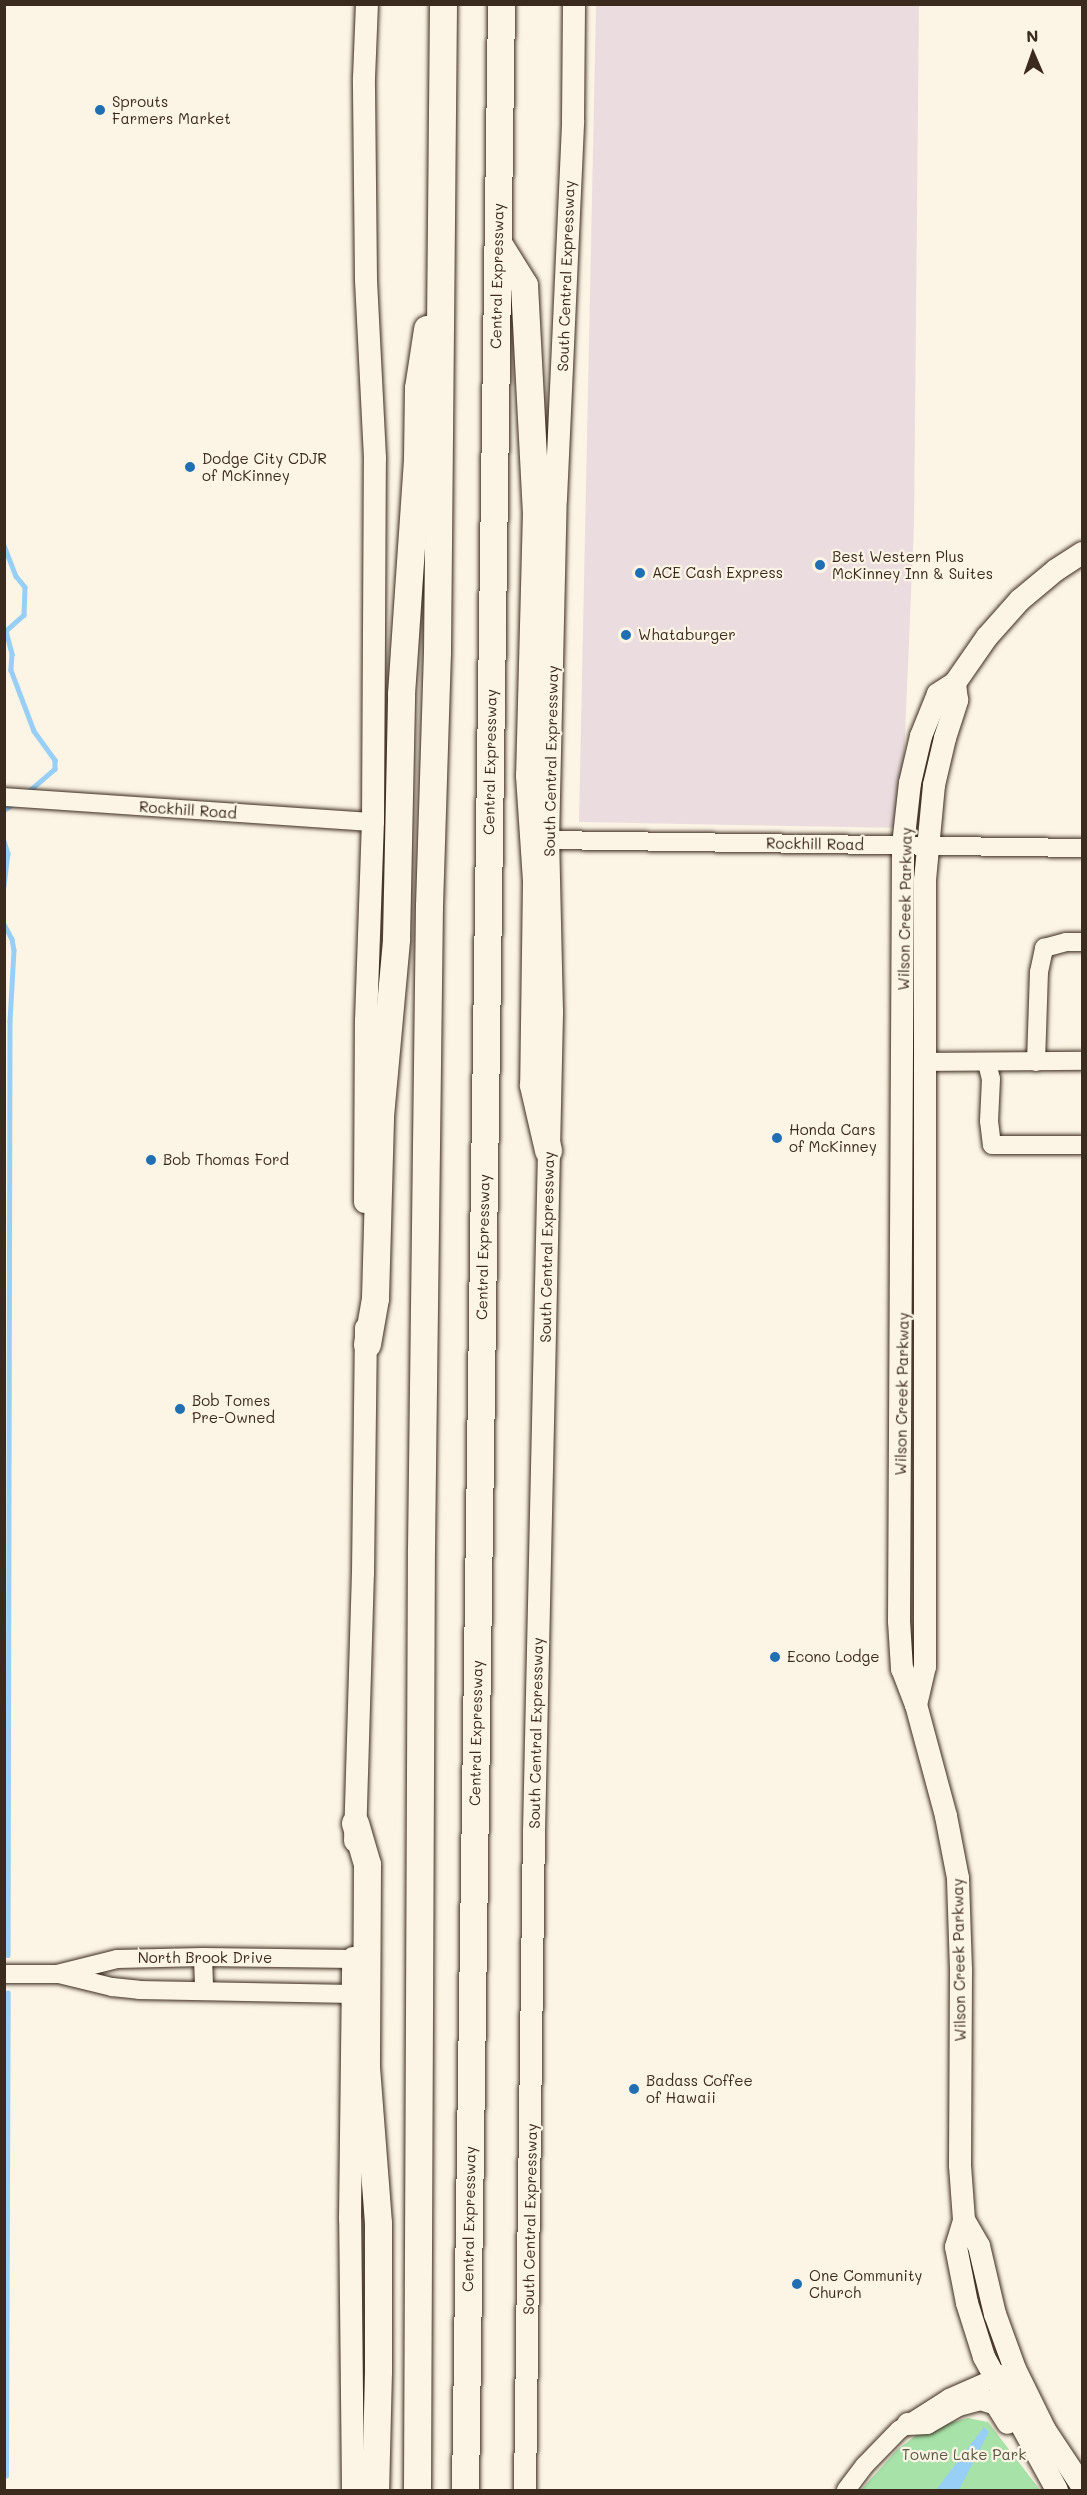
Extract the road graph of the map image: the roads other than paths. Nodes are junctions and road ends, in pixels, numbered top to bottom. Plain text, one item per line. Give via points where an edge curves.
1 (367, 4) edge
2 (443, 4) edge
3 (501, 4) edge
4 (571, 8) edge
5 (442, 232) junction
6 (498, 242) junction
7 (1083, 553) edge
8 (955, 683) junction
9 (4, 797) edge
10 (373, 822) junction
11 (548, 840) junction
12 (903, 845) junction
13 (926, 846) junction
14 (1083, 848) edge
15 (1083, 942) edge
16 (1083, 1061) edge
17 (924, 1062) junction
18 (1036, 1062) junction
19 (987, 1063) junction
20 (1083, 1145) edge
21 (548, 1150) junction
22 (367, 1344) junction
23 (916, 1705) junction
24 (355, 1823) junction
25 (203, 1957) junction
26 (354, 1959) junction
27 (4, 1974) edge
28 (57, 1974) junction
29 (204, 1990) junction
30 (353, 1994) junction
31 (1006, 2372) junction
32 (908, 2424) junction
33 (1083, 2486) edge
34 (353, 2490) edge
35 (375, 2490) edge
36 (417, 2490) edge
37 (465, 2490) edge
38 (525, 2490) edge
39 (846, 2490) edge
40 (1051, 2490) edge
41 (1057, 2490) edge

1 - 10 main road via 366,279 375,458
2 - 5 highway
3 - 6 highway, Central Expressway
4 - 11 main road, South Central Expressway via 573,120 556,499
5 - 22 highway via 418,388 401,694 396,939 380,1116 375,1298
5 - 36 highway via 420,1549
6 - 21 highway via 524,285 525,297 536,511 529,775 536,882 533,1085
6 - 37 highway, Central Expressway
7 - 8 main road via 1020,600 987,637
8 - 12 main road, Wilson Creek Parkway via 938,694 921,735 910,783
8 - 13 main road, Wilson Creek Parkway via 957,700 934,785
9 - 10 street, Rockhill Road
10 - 22 main road via 366,1021
11 - 12 street, Rockhill Road
11 - 21 main road, South Central Expressway via 552,1012
12 - 13 street, Rockhill Road
12 - 23 main road, Wilson Creek Parkway via 899,1621 902,1669
13 - 14 street, Rockhill Road
13 - 17 main road, Wilson Creek Parkway
15 - 18 street via 1044,948 1039,972
16 - 18 street
17 - 19 street
17 - 23 main road, Wilson Creek Parkway via 925,1667
18 - 19 street
19 - 20 street via 991,1079 992,1145
21 - 38 main road, South Central Expressway
22 - 24 main road
23 - 31 main road, Wilson Creek Parkway via 958,1878 963,2220 956,2247 984,2357
24 - 26 main road
24 - 35 highway via 366,1864 366,2067 378,2223
25 - 26 street, North Brook Drive
25 - 28 street, North Brook Drive via 117,1959
25 - 29 street
26 - 30 main road
27 - 28 street, North Brook Drive
28 - 29 street, North Brook Drive via 112,1987
29 - 30 street, North Brook Drive
30 - 34 main road
31 - 32 street via 941,2403
31 - 33 main road, Wilson Creek Parkway
31 - 41 main road, Wilson Creek Parkway via 1017,2422
32 - 39 street via 885,2443
32 - 40 main road via 927,2423 966,2402 992,2401

